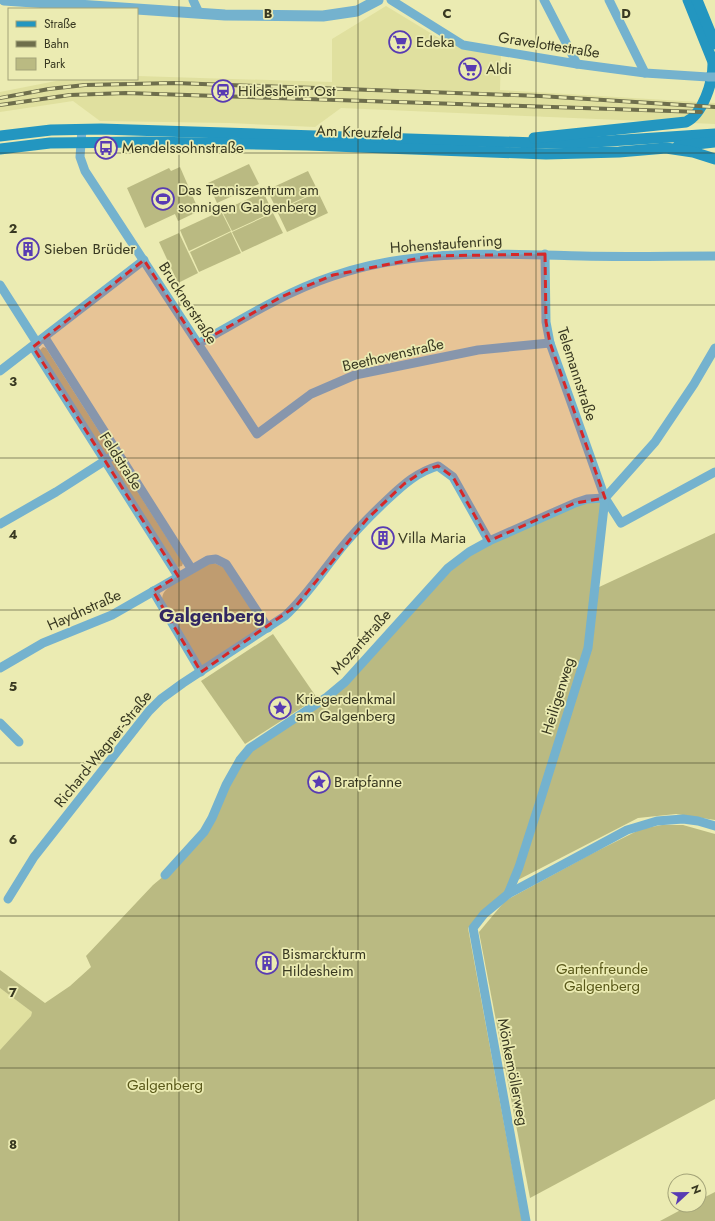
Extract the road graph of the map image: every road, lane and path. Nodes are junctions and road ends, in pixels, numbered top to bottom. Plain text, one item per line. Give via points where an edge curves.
1 (4, 0) edge
2 (194, 0) edge
3 (378, 0) edge
4 (391, 0) edge
5 (544, 0) edge
6 (609, 0) edge
7 (688, 0) edge
8 (697, 0) edge
9 (124, 8) edge
10 (138, 9) edge
11 (199, 13) junction
12 (715, 44) edge
13 (577, 64) junction
14 (714, 66) edge
15 (645, 72) junction
16 (712, 77) edge
17 (82, 129) junction
18 (715, 134) edge
19 (0, 136) edge
20 (80, 142) junction
21 (512, 142) junction
22 (715, 142) edge
23 (666, 148) junction
24 (0, 149) edge
25 (715, 159) edge
26 (545, 254) junction
27 (715, 256) edge
28 (144, 260) junction
29 (0, 285) edge
30 (38, 343) junction
31 (550, 343) junction
32 (198, 344) junction
33 (715, 348) edge
34 (0, 371) edge
35 (257, 434) joint
36 (117, 453) junction
37 (104, 462) junction
38 (715, 472) edge
39 (605, 498) junction
40 (0, 524) edge
41 (490, 541) junction
42 (191, 568) junction
43 (178, 576) junction
44 (153, 591) junction
45 (268, 628) junction
46 (0, 668) edge
47 (201, 672) junction
48 (2, 729) edge
49 (19, 742) dead end
50 (715, 826) edge
51 (165, 875) dead end
52 (508, 894) junction
53 (8, 899) dead end
54 (526, 1221) edge

1 - 9 street
2 - 11 street
3 - 11 street via 357,11 323,16
4 - 13 street, Gravelottestraße via 463,45
5 - 13 street
6 - 15 street
7 - 14 main road
8 - 12 main road
10 - 11 street
13 - 15 street, Gravelottestraße
14 - 21 main road via 702,106 696,115 686,122 545,136
15 - 16 street, Gravelottestraße
17 - 19 main road, Am Kreuzfeld
17 - 20 street
17 - 21 main road, Am Kreuzfeld
18 - 21 main road, Am Kreuzfeld via 579,143
20 - 23 main road, Am Kreuzfeld via 307,144 546,154
20 - 24 main road, Am Kreuzfeld
20 - 28 street via 80,157 85,171
22 - 23 main road
23 - 25 main road, Am Kreuzfeld via 693,152
26 - 27 street, Hohenstaufenring
26 - 31 street, Telemannstraße via 546,322
26 - 32 street, Hohenstaufenring via 431,256 381,263 341,273 281,297
28 - 30 street, Brucknerstraße
28 - 32 street, Brucknerstraße
29 - 30 street, Feldstraße
30 - 34 street, Brucknerstraße
30 - 36 street, Feldstraße
30 - 37 street, Feldstraße
31 - 35 street, Beethovenstraße via 478,350 355,375 311,394
31 - 39 street, Telemannstraße
32 - 35 street, Brucknerstraße
33 - 39 street via 655,442
36 - 37 street
36 - 42 street, Feldstraße
37 - 40 street
37 - 43 street, Feldstraße
38 - 39 street via 621,523
39 - 41 street, Mozartstraße via 575,503
39 - 52 street, Heiligenweg via 588,648 519,867
41 - 45 street, Richard-Wagner-Straße via 453,477 438,466 425,470 404,484 372,514 344,544 296,606
41 - 51 street, Mozartstraße via 469,552 448,568 345,682 327,697 250,748 226,785 204,832
42 - 43 street
42 - 45 street via 216,559 226,564
43 - 44 street, Haydnstraße
44 - 46 street, Haydnstraße via 112,615 43,643
44 - 47 street
45 - 47 street, Richard-Wagner-Straße
47 - 53 street, Richard-Wagner-Straße via 149,711 34,857
48 - 49 street
50 - 52 street via 683,819 641,825
52 - 54 street, Mönkemöllerweg via 484,914 473,928

